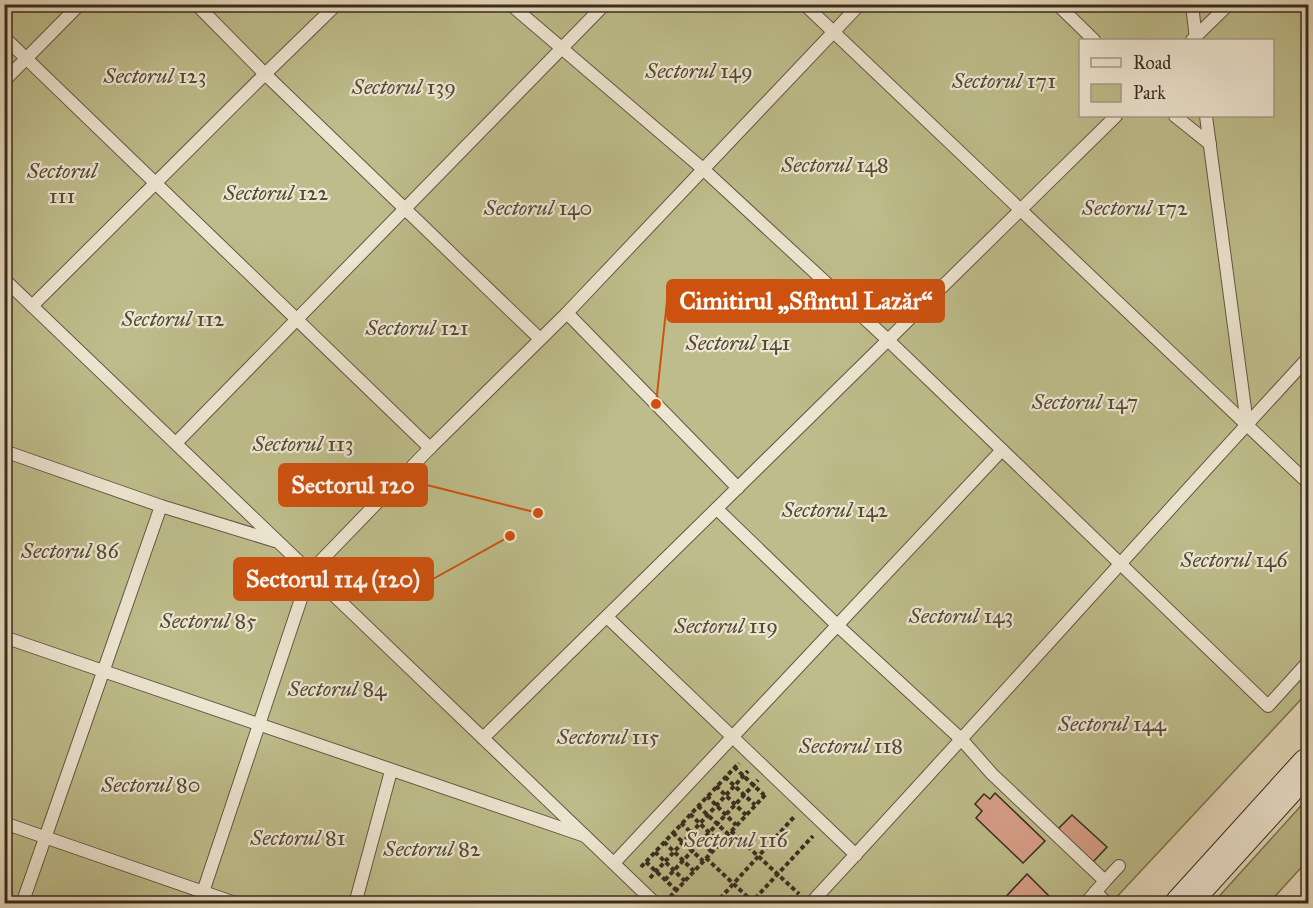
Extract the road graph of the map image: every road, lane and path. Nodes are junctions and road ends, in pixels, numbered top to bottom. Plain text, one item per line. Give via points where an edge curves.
1 (80, 4) edge
2 (196, 4) edge
3 (337, 4) edge
4 (510, 4) edge
5 (605, 4) edge
6 (804, 4) edge
7 (860, 4) edge
8 (1057, 4) edge
9 (1191, 4) edge
10 (1228, 4) edge
11 (834, 32) junction
12 (4, 37) edge
13 (1093, 39) edge
14 (1195, 39) edge
15 (563, 47) junction
16 (27, 58) junction
17 (264, 74) junction
18 (4, 81) edge
19 (1115, 117) edge
20 (1176, 117) edge
21 (1206, 117) edge
22 (1210, 144) junction
23 (703, 169) junction
24 (155, 182) junction
25 (405, 209) junction
26 (1020, 210) junction
27 (4, 279) edge
28 (32, 306) junction
29 (567, 313) junction
30 (297, 319) junction
31 (539, 338) junction
32 (889, 341) junction
33 (1308, 358) edge
34 (1247, 424) junction
35 (176, 443) junction
36 (430, 448) junction
37 (1002, 450) junction
38 (4, 451) edge
39 (1308, 483) edge
40 (738, 488) junction
41 (161, 506) junction
42 (717, 509) junction
43 (279, 542) junction
44 (1120, 563) junction
45 (310, 572) junction
46 (607, 617) junction
47 (838, 626) junction
48 (4, 636) edge
49 (1308, 662) edge
50 (103, 669) junction
51 (259, 725) junction
52 (732, 737) junction
53 (483, 738) junction
54 (962, 740) junction
55 (743, 758) dead end
56 (730, 762) dead end
57 (1308, 765) edge
58 (752, 766) dead end
59 (734, 767) junction
60 (391, 771) junction
61 (720, 772) dead end
62 (744, 776) junction
63 (762, 776) dead end
64 (725, 777) junction
65 (711, 782) dead end
66 (753, 785) junction
67 (735, 786) junction
68 (716, 787) junction
69 (772, 787) dead end
70 (702, 792) dead end
71 (744, 795) junction
72 (764, 795) junction
73 (707, 796) junction
74 (726, 796) junction
75 (693, 801) dead end
76 (735, 805) junction
77 (755, 805) junction
78 (698, 806) junction
79 (716, 806) junction
80 (685, 810) dead end
81 (799, 812) dead end
82 (690, 814) junction
83 (708, 815) junction
84 (726, 815) junction
85 (746, 815) junction
86 (677, 819) dead end
87 (4, 823) edge
88 (682, 823) junction
89 (700, 824) junction
90 (717, 824) junction
91 (736, 825) junction
92 (668, 828) dead end
93 (818, 830) dead end
94 (692, 832) junction
95 (730, 832) junction
96 (673, 833) junction
97 (709, 833) junction
98 (45, 837) junction
99 (589, 838) junction
100 (659, 838) dead end
101 (664, 842) junction
102 (683, 842) junction
103 (701, 842) junction
104 (720, 843) junction
105 (650, 848) dead end
106 (692, 851) junction
107 (655, 852) junction
108 (674, 852) junction
109 (712, 852) junction
110 (856, 855) junction
111 (758, 856) junction
112 (641, 857) dead end
113 (704, 860) junction
114 (683, 861) junction
115 (646, 862) junction
116 (665, 862) junction
117 (614, 863) junction
118 (1119, 866) dead end
119 (674, 870) junction
120 (637, 871) dead end
121 (656, 871) junction
122 (694, 871) junction
123 (777, 874) junction
124 (665, 880) junction
125 (685, 881) junction
126 (1105, 882) junction
127 (733, 884) junction
128 (676, 890) junction
129 (203, 891) junction
130 (644, 892) edge
131 (1095, 892) junction
132 (807, 901) edge
133 (662, 902) edge
134 (22, 903) edge
135 (199, 903) edge
136 (238, 903) edge
137 (355, 903) edge
138 (715, 903) edge
139 (752, 903) edge
140 (1085, 903) edge
141 (1108, 903) edge
142 (1182, 903) edge

1 - 16 lane
2 - 17 lane
3 - 17 lane
4 - 15 lane
5 - 15 lane
6 - 11 lane
7 - 11 lane
8 - 13 lane
9 - 14 lane
10 - 14 lane
11 - 23 lane
11 - 26 lane
12 - 16 lane
15 - 23 lane
15 - 25 lane
16 - 18 lane
16 - 24 lane
17 - 24 lane
17 - 25 lane
19 - 26 lane
20 - 22 lane
21 - 22 lane
22 - 34 lane
23 - 29 lane
23 - 32 lane
24 - 28 lane
24 - 30 lane
25 - 30 lane
25 - 31 lane
26 - 32 lane
26 - 34 lane
27 - 28 lane
28 - 35 lane
29 - 31 lane
29 - 40 lane
30 - 35 lane
30 - 36 lane
31 - 36 lane
32 - 37 lane
32 - 40 lane
33 - 34 lane
34 - 39 lane
34 - 44 lane
35 - 43 lane
36 - 45 lane
37 - 44 lane
37 - 47 lane
38 - 41 lane
40 - 42 lane
41 - 43 lane
41 - 50 lane
42 - 46 lane
42 - 47 lane
43 - 45 lane
44 - 49 lane via 1268,706
44 - 54 lane
45 - 51 lane
45 - 53 lane
46 - 52 lane
46 - 53 lane
47 - 52 lane
47 - 54 lane
48 - 50 lane
50 - 51 lane
50 - 98 lane
51 - 60 lane
51 - 129 lane
52 - 110 lane
52 - 117 lane
53 - 99 lane
54 - 110 lane
54 - 126 lane
55 - 59 path
56 - 59 path
57 - 142 main road
58 - 62 path
59 - 62 path
59 - 64 path
60 - 99 lane
60 - 137 lane
61 - 64 path
62 - 66 path
62 - 67 path
63 - 66 path
64 - 67 path
64 - 68 path
65 - 68 path
66 - 71 path
66 - 72 path
67 - 71 path
67 - 74 path
68 - 73 path
68 - 74 path
69 - 72 path
70 - 73 path
71 - 76 path
71 - 77 path
72 - 77 path
73 - 78 path
73 - 79 path
74 - 76 path
74 - 79 path
75 - 78 path
76 - 84 path
76 - 85 path
77 - 85 path
78 - 82 path
78 - 83 path
79 - 83 path
79 - 84 path
80 - 82 path
81 - 111 path
82 - 88 path
82 - 89 path
83 - 89 path
83 - 90 path
84 - 90 path
84 - 91 path
85 - 91 path
86 - 88 path
87 - 98 lane
88 - 94 path
88 - 96 path
89 - 94 path
89 - 97 path
90 - 95 path
90 - 97 path
91 - 95 path
92 - 96 path
93 - 123 path
94 - 102 path
94 - 103 path
95 - 104 path
95 - 111 path
96 - 101 path
96 - 102 path
97 - 103 path
97 - 104 path
98 - 129 lane
98 - 134 lane
99 - 117 lane
100 - 101 path
101 - 107 path
101 - 108 path
102 - 106 path
102 - 108 path
103 - 106 path
103 - 109 path
104 - 109 path
105 - 107 path
106 - 113 path
106 - 114 path
107 - 115 path
107 - 116 path
108 - 114 path
108 - 116 path
109 - 113 path
110 - 132 lane
111 - 123 path
111 - 127 path
112 - 115 path
113 - 122 path
113 - 127 path
114 - 119 path
114 - 122 path
115 - 120 path
115 - 121 path
116 - 119 path
116 - 121 path
117 - 130 lane
118 - 126 lane
119 - 124 path
119 - 125 path
121 - 124 path
121 - 130 path
122 - 125 path
123 - 132 path
123 - 139 path
124 - 128 path
125 - 128 path
126 - 131 lane
127 - 138 path
127 - 139 path
128 - 133 path
129 - 135 lane
129 - 136 lane
130 - 133 lane
131 - 140 lane
131 - 141 lane

